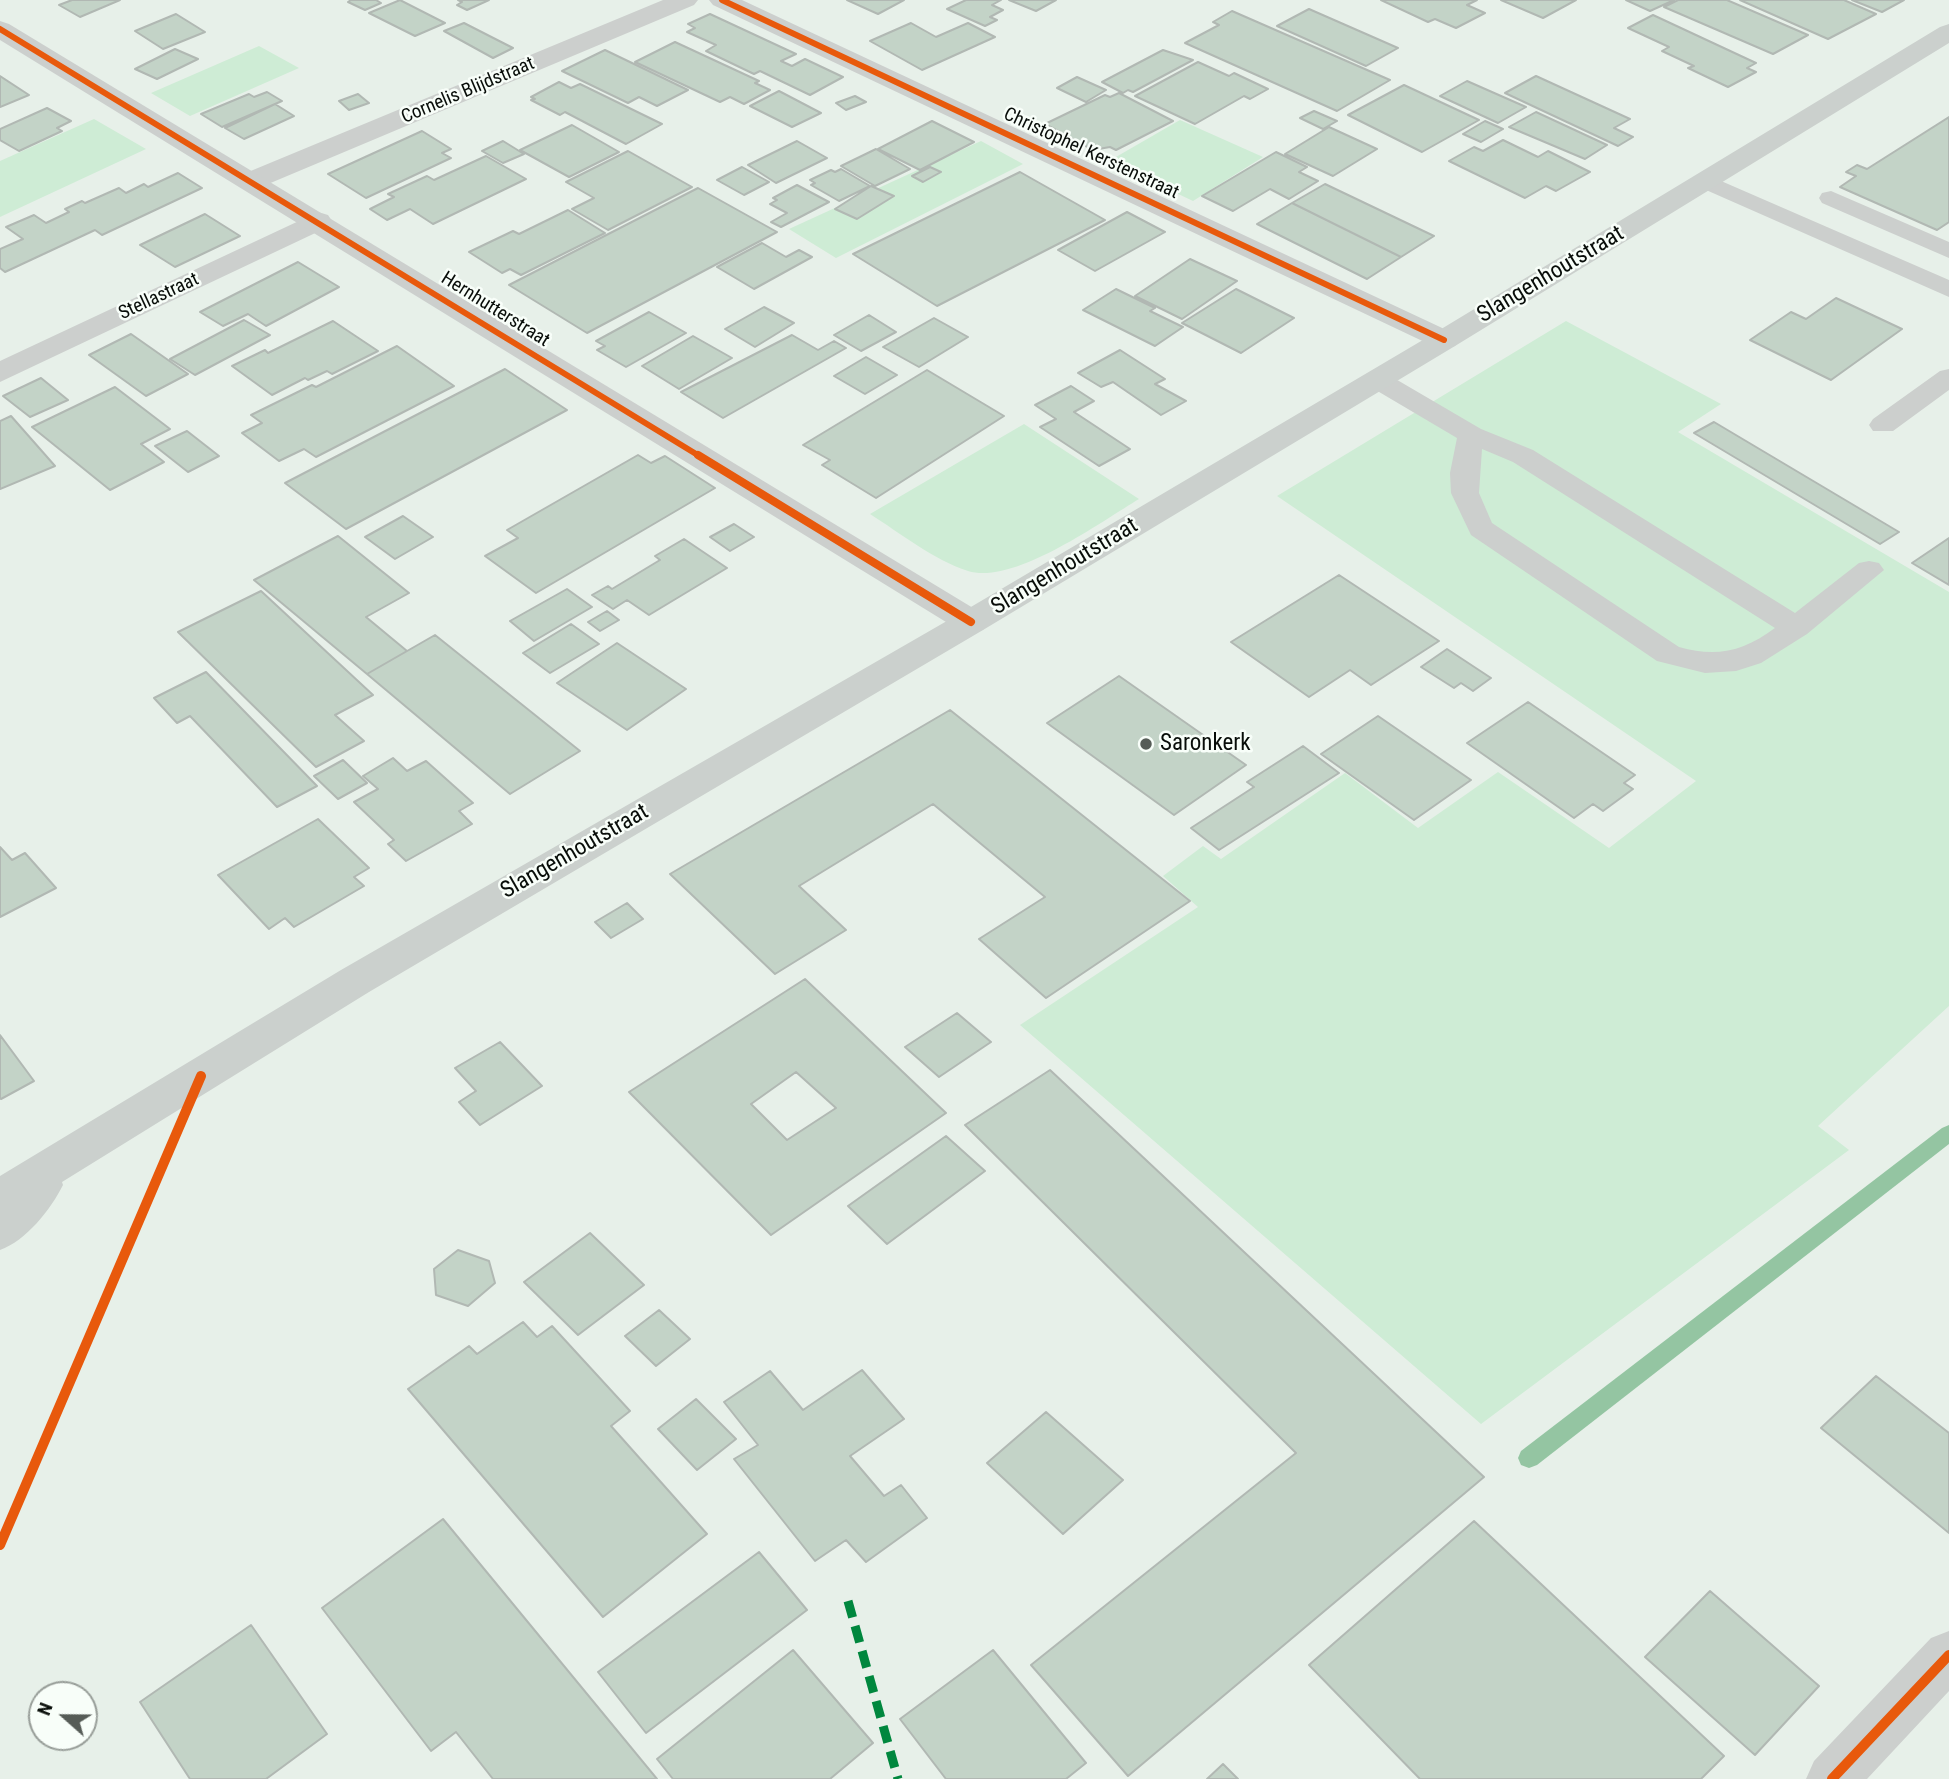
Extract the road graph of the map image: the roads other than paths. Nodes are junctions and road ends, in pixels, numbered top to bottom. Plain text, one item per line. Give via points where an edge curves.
1 (685, 0) edge
2 (723, 0) edge
3 (0, 29) edge
4 (1949, 32) edge
5 (251, 181) junction
6 (1704, 181) junction
7 (1831, 198) dead end
8 (318, 221) junction
9 (1903, 231) junction
10 (1856, 249) junction
11 (1949, 251) edge
12 (1949, 289) edge
13 (1444, 340) junction
14 (0, 373) edge
15 (1949, 377) edge
16 (1378, 380) junction
17 (1883, 425) dead end
18 (1471, 435) junction
19 (1869, 570) dead end
20 (971, 622) junction
21 (1797, 627) junction
22 (67, 1157) junction
23 (0, 1198) edge
24 (0, 1232) edge
25 (1949, 1655) edge
26 (1832, 1779) edge

1 - 5 street, Cornelis Blijdstraat
2 - 13 street, Christophel Kerstenstraat
3 - 5 street, Hernhutterstraat
4 - 6 main road, Slangenhoutstraat
5 - 8 street, Hernhutterstraat
6 - 10 lane
6 - 13 main road, Slangenhoutstraat
7 - 9 lane
8 - 14 street, Stellastraat
8 - 20 street, Hernhutterstraat
9 - 10 lane
9 - 11 lane
10 - 12 lane
13 - 16 main road, Slangenhoutstraat
15 - 17 lane
16 - 18 lane
16 - 20 main road, Slangenhoutstraat
18 - 21 lane via 1523,456
18 - 21 lane via 1461,485 1481,529 1668,654 1696,664 1726,665 1751,658
19 - 21 lane
20 - 22 main road, Slangenhoutstraat via 367,974
22 - 23 main road, Slangenhoutstraat
22 - 24 main road, Slangenhoutstraat
25 - 26 street

